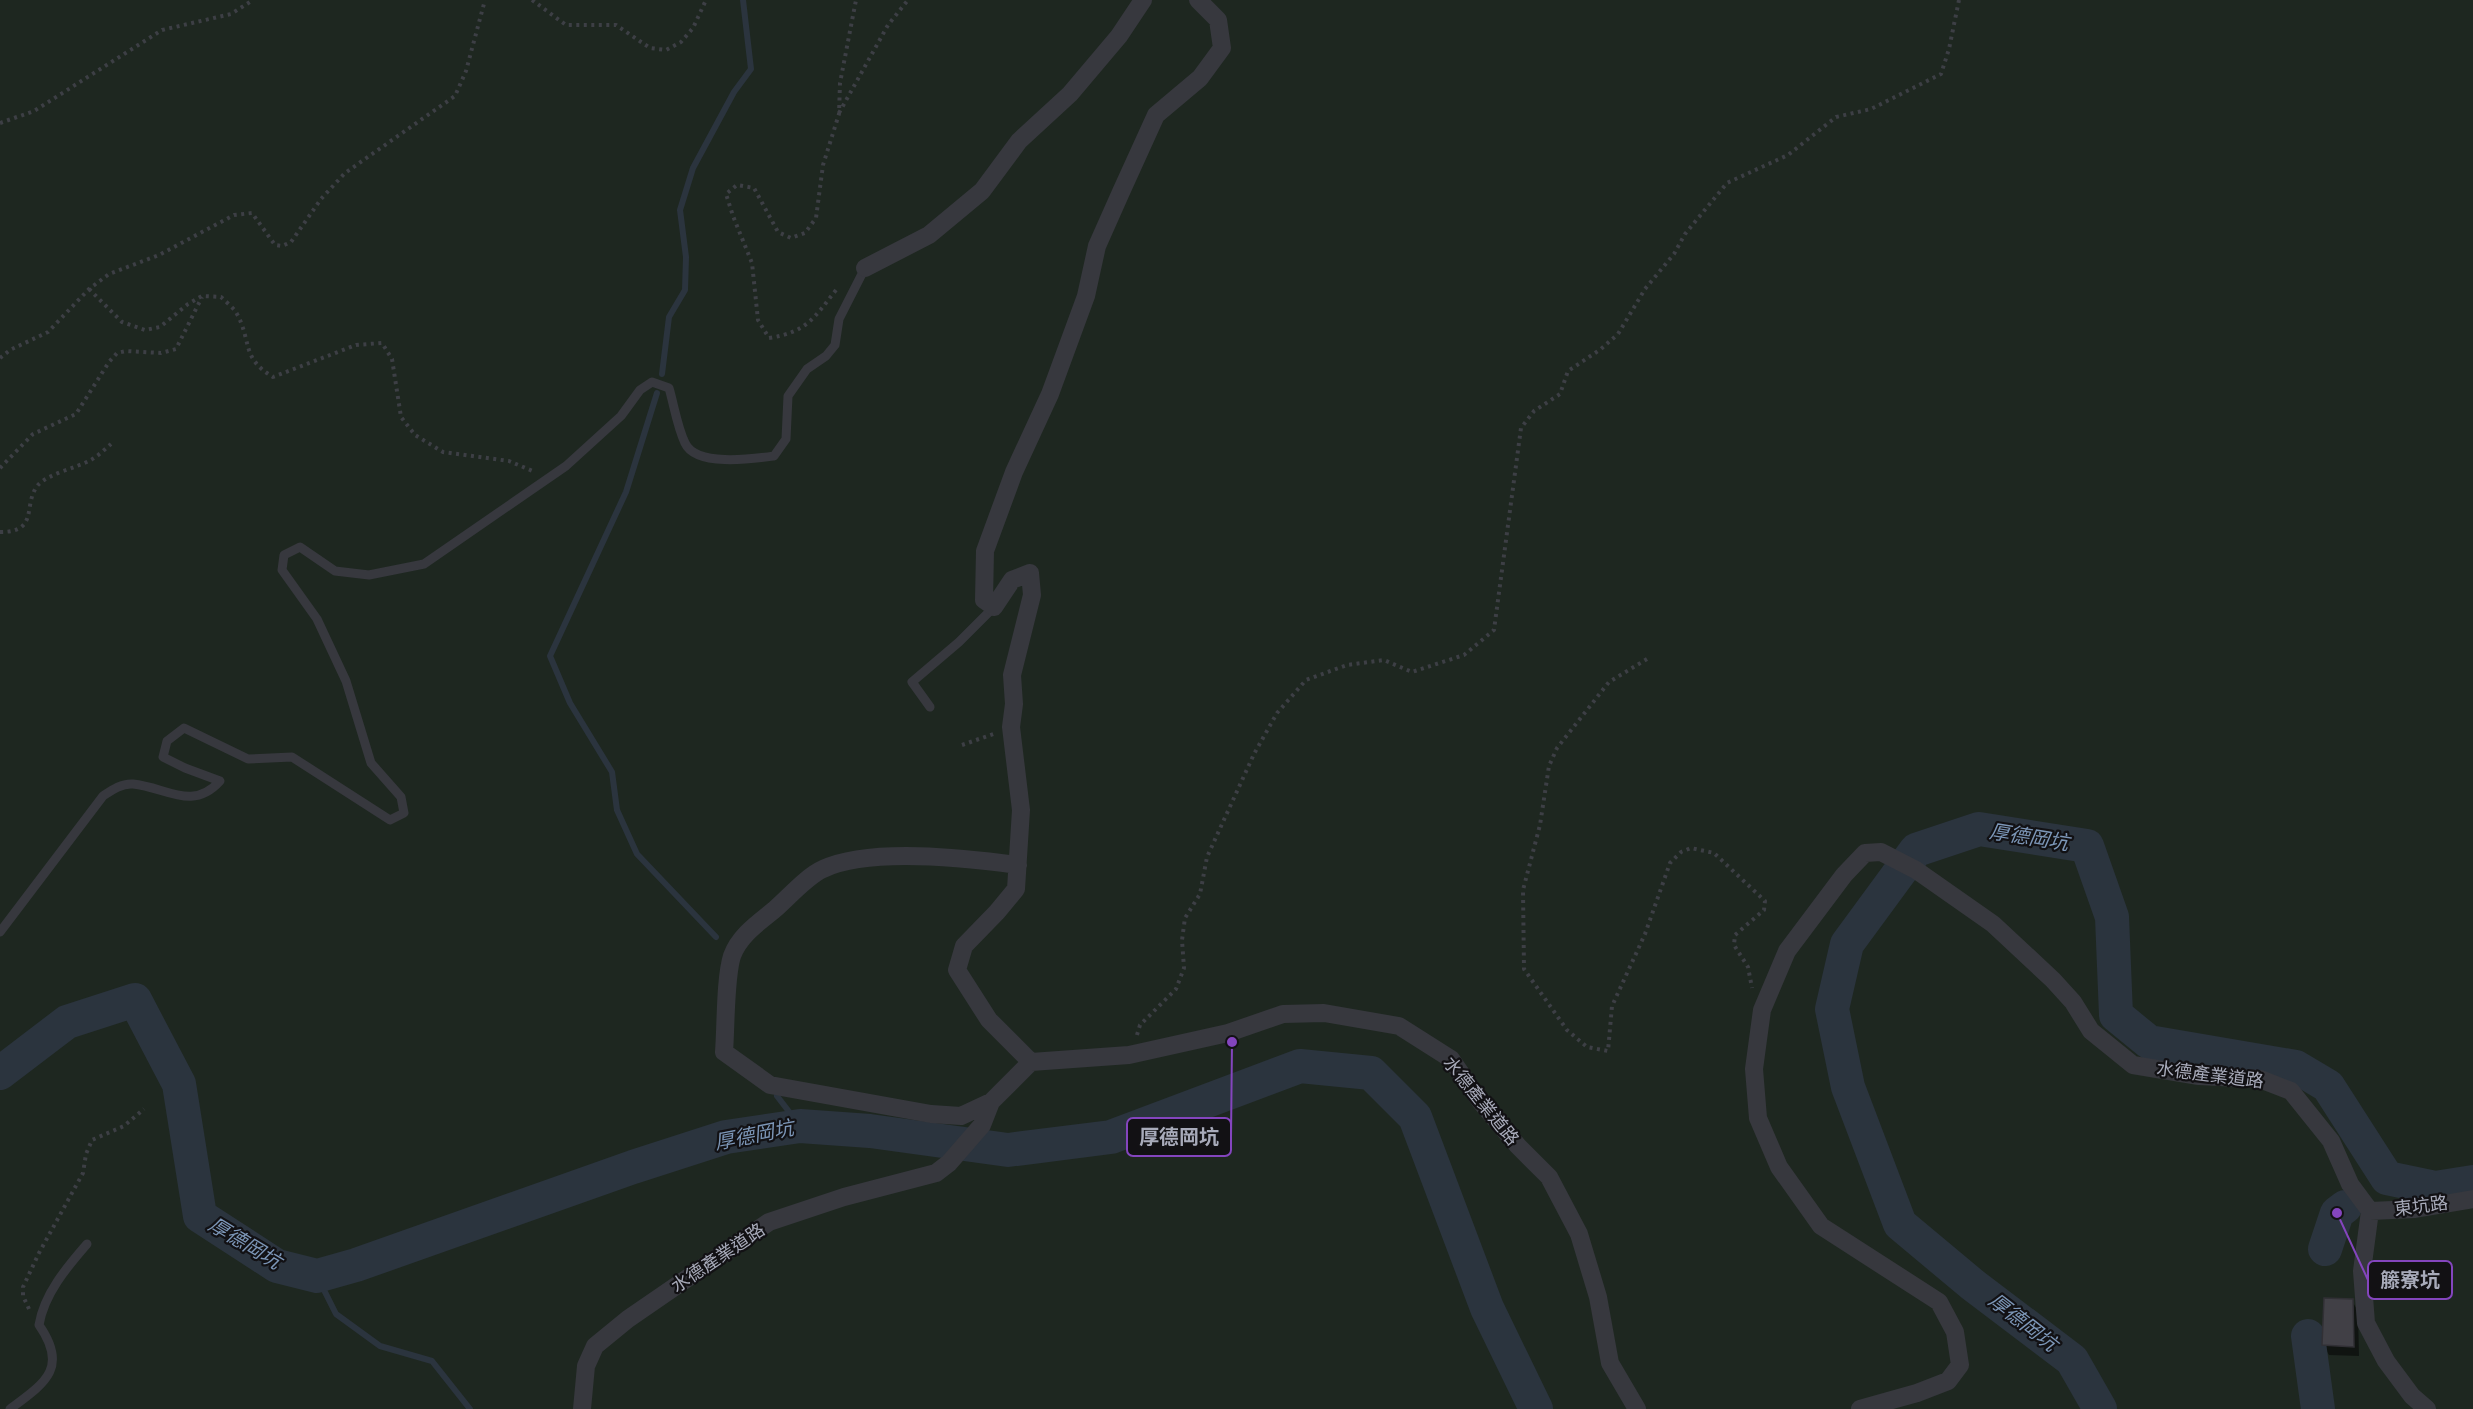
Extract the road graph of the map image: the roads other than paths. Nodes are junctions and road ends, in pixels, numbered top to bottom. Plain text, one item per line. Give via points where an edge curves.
1 (1143, 0) edge
2 (1198, 0) edge
3 (865, 268) joint
4 (993, 607) junction
5 (930, 707) dead end
6 (1018, 865) junction
7 (0, 932) edge
8 (1031, 1062) junction
9 (991, 1102) junction
10 (2473, 1199) edge
11 (2370, 1211) junction
12 (87, 1244) dead end
13 (10, 1409) edge
14 (582, 1409) edge
15 (1637, 1409) edge
16 (1860, 1409) edge
17 (2427, 1409) edge

1 - 3 street via 1119,36 1070,94 1019,141 982,191 929,235
2 - 4 street via 1218,20 1222,48 1200,78 1156,115 1097,246 1086,296 985,551 984,600
3 - 7 lane via 839,319 836,345 807,369 788,396 786,439 774,456 739,461 702,456 686,445 669,388 652,382 566,466 424,564 369,575 335,571 300,547 285,555 282,570 317,619 346,681 371,762 401,797 404,813 390,820 292,757 248,759 184,728 167,741 163,757 220,781 212,790 191,798 132,784 110,791
4 - 5 lane via 912,682
4 - 6 street via 1012,580 1030,573 1032,595 1012,675 1011,727 1021,810
6 - 8 street via 1016,889 964,946 957,970 989,1020
6 - 9 street via 958,857 844,861 821,870 742,938 732,957 724,1052 770,1085 931,1114 961,1116
8 - 9 street
8 - 15 street, 水德產業道路 via 1129,1055 1228,1033 1283,1014 1324,1013 1399,1026 1451,1059 1510,1137 1550,1177 1579,1234 1598,1297 1610,1364
9 - 14 street, 水德產業道路 via 982,1125 936,1173 769,1222 628,1319 595,1346 586,1366
10 - 11 street, 東坑路 via 2415,1209
11 - 16 street, 水德產業道路 via 2350,1184 2331,1141 2291,1091 2260,1078 2199,1076 2133,1065 2091,1031 2053,980 1993,924 1916,870 1881,852 1865,853 1786,951 1762,1010 1754,1069 1758,1118 1779,1167 1821,1226 1939,1302 1955,1332 1960,1365 1948,1381
11 - 17 street via 2362,1271 2366,1323 2386,1361
12 - 13 lane via 40,1314 39,1325 49,1339 54,1358 52,1373 38,1389

